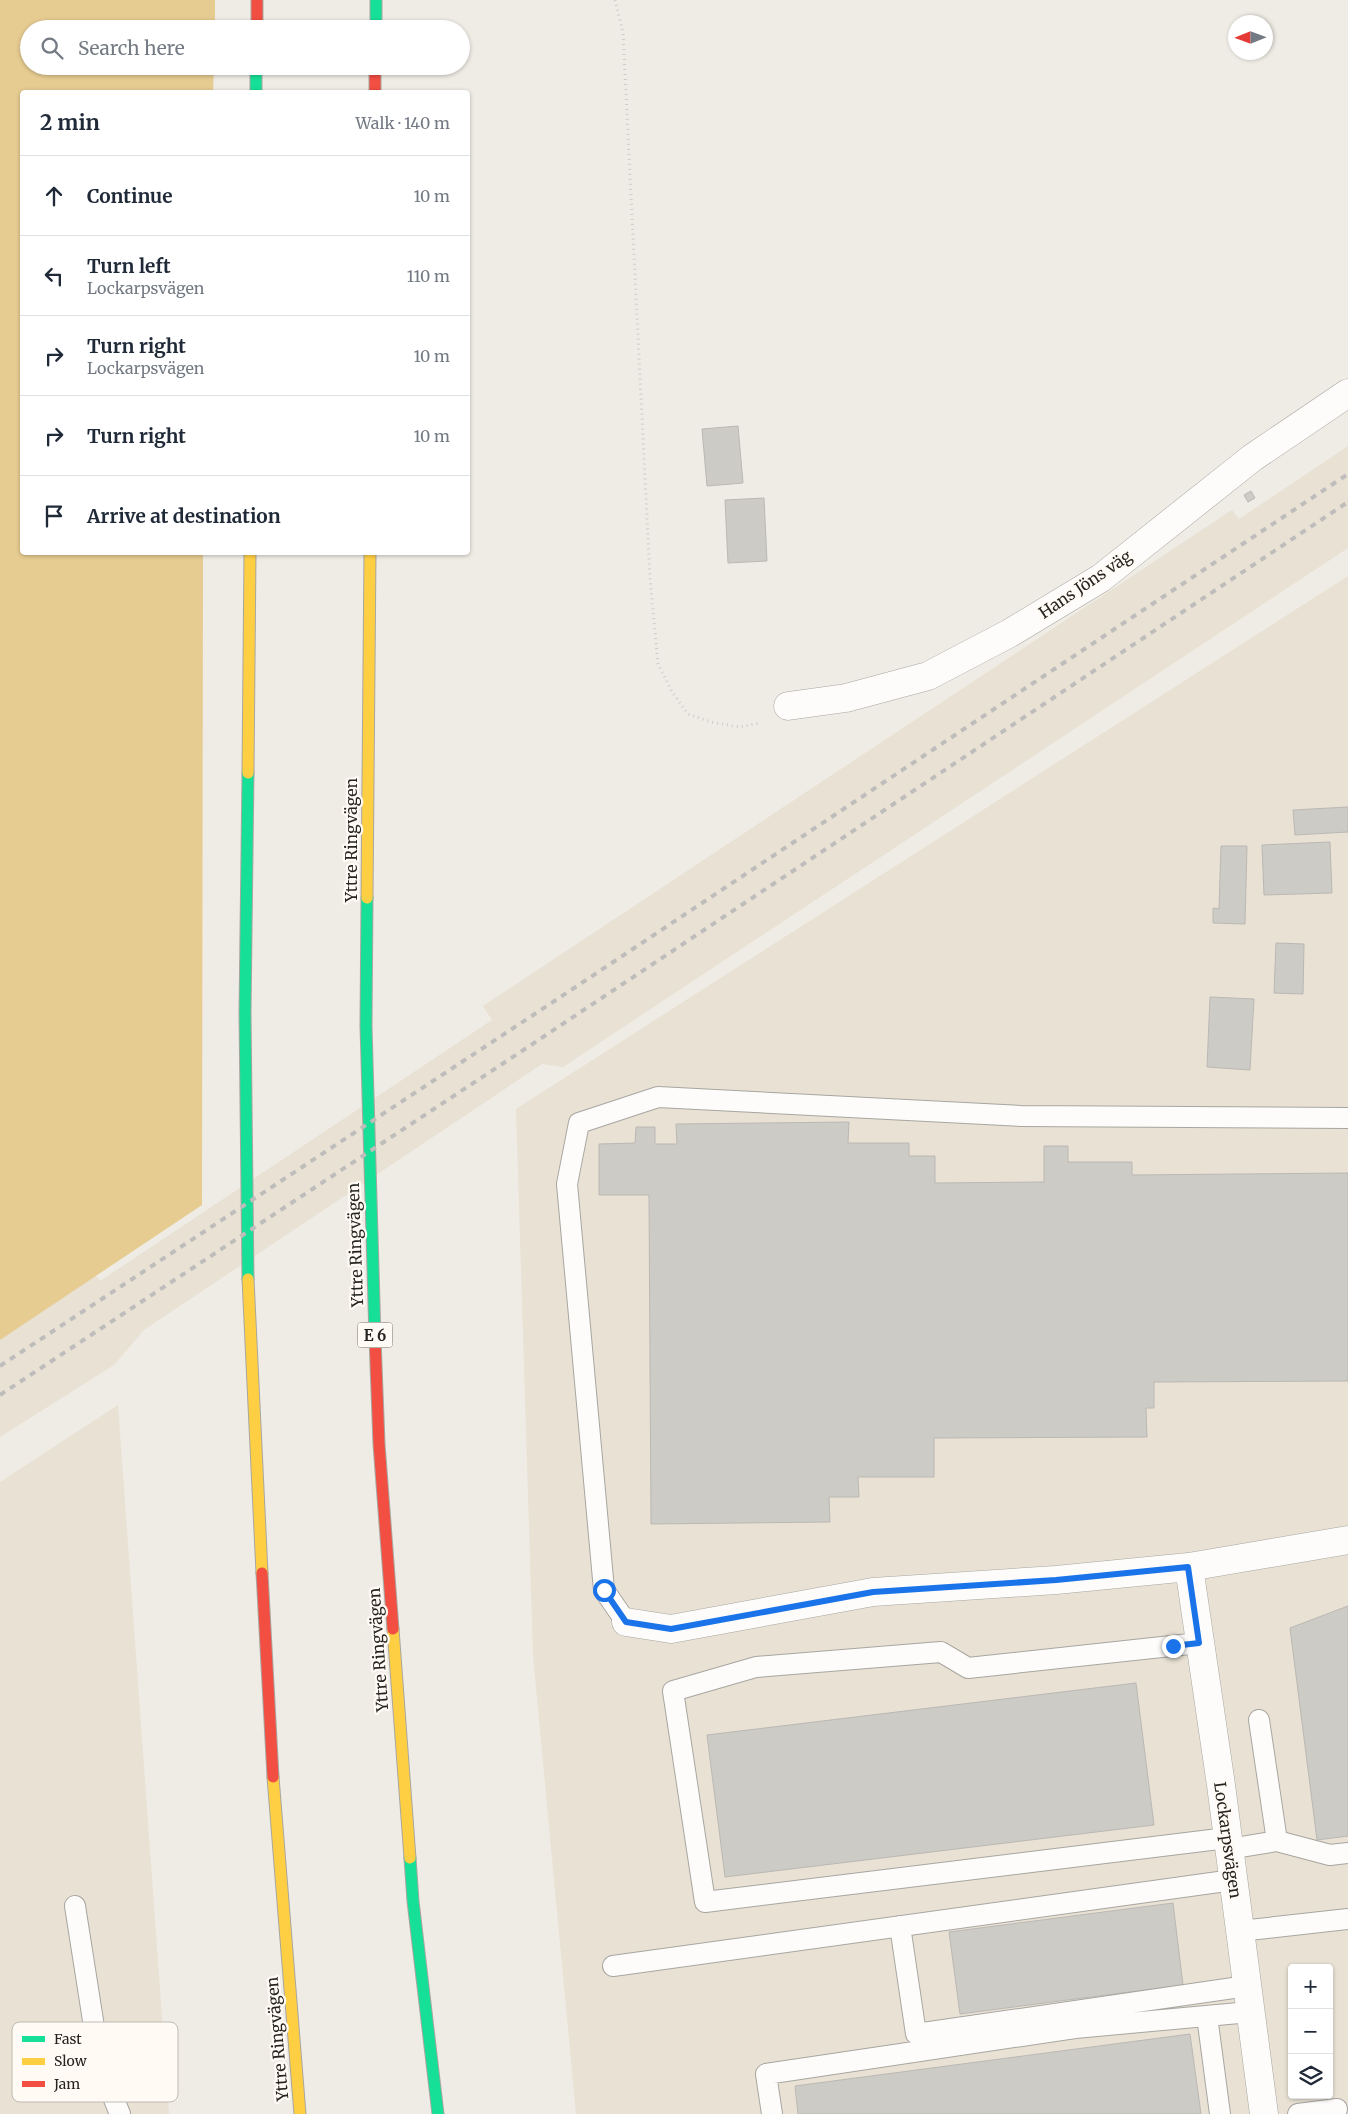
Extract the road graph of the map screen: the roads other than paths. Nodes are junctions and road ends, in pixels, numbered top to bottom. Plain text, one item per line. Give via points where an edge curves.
1 (257, 0) edge
2 (376, 0) edge
3 (257, 20) edge
4 (376, 20) edge
5 (256, 75) edge
6 (375, 75) edge
7 (256, 90) edge
8 (375, 90) edge
9 (1348, 393) edge
10 (250, 555) edge
11 (370, 555) edge
12 (788, 706) road end
13 (1348, 1118) edge
14 (1348, 1540) edge
15 (1188, 1567) junction
16 (626, 1622) joint
17 (1199, 1643) junction
18 (1259, 1720) dead end
19 (1277, 1841) junction
20 (1228, 1843) junction
21 (1348, 1853) edge
22 (1233, 1880) junction
23 (75, 1906) dead end
24 (1348, 1918) edge
25 (900, 1926) junction
26 (1240, 1931) junction
27 (613, 1966) dead end
28 (1249, 1999) junction
29 (1207, 2016) junction
30 (93, 2022) edge
31 (115, 2102) edge
32 (1337, 2109) dead end
33 (120, 2114) edge
34 (300, 2114) edge
35 (438, 2114) edge
36 (772, 2114) edge
37 (1220, 2114) edge
38 (1264, 2114) edge
39 (1298, 2114) edge

1 - 3 highway
2 - 4 highway
5 - 7 highway
6 - 8 highway
9 - 12 street, Hans Jöns väg via 1252,458 1101,578 1010,633 928,676 846,698
10 - 34 highway, Yttre Ringvägen via 245,1012 248,1300 271,1744
11 - 35 highway, Yttre Ringvägen / E 6 via 366,1026 379,1444 413,1902
13 - 16 lane via 1021,1116 658,1097 579,1124 567,1184 604,1590
14 - 15 street
15 - 16 street via 1056,1580 873,1592 671,1629
15 - 17 street, Lockarpsvägen
17 - 20 street, Lockarpsvägen
17 - 20 lane via 968,1668 941,1652 756,1667 673,1690 704,1902
18 - 19 lane
19 - 20 lane
19 - 21 lane via 1330,1856
20 - 22 street, Lockarpsvägen
22 - 25 lane
22 - 26 street, Lockarpsvägen
23 - 30 lane
24 - 26 lane
25 - 27 lane
25 - 28 lane via 916,2034
26 - 28 street, Lockarpsvägen
28 - 29 lane
28 - 38 street, Lockarpsvägen
29 - 36 lane via 1075,2028 766,2074
29 - 37 lane
31 - 33 lane
32 - 39 lane

